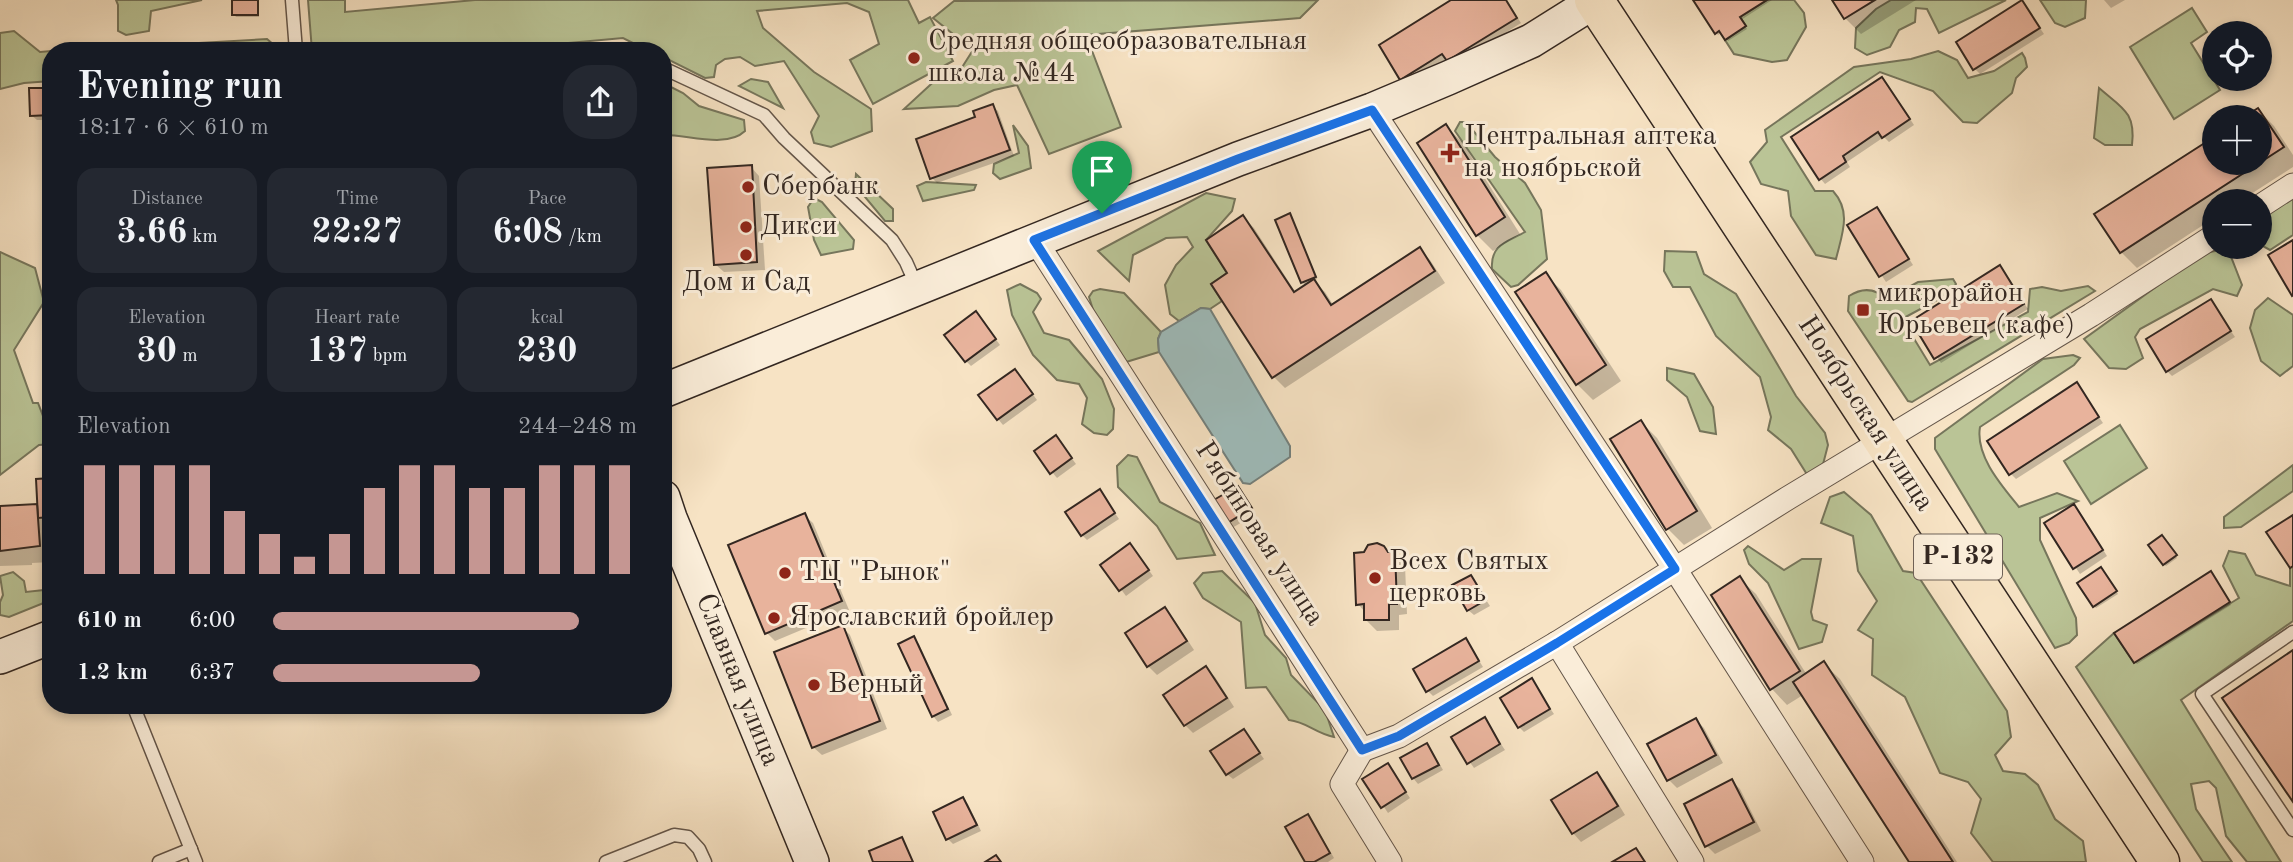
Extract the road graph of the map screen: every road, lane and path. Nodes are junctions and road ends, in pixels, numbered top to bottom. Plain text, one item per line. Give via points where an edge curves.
1 (292, 0) edge
2 (1595, 0) edge
3 (295, 42) edge
4 (672, 72) edge
5 (1372, 110) junction
6 (2293, 185) edge
7 (2272, 199) edge
8 (1034, 240) junction
9 (2202, 244) edge
10 (917, 288) junction
11 (672, 387) edge
12 (1883, 442) junction
13 (672, 523) edge
14 (1675, 569) junction
15 (2293, 632) edge
16 (42, 641) edge
17 (1557, 643) junction
18 (0, 657) edge
19 (137, 714) edge
20 (1362, 750) junction
21 (2293, 830) edge
22 (191, 849) junction
23 (159, 862) edge
24 (196, 862) edge
25 (606, 862) edge
26 (705, 862) edge
27 (812, 862) edge
28 (1390, 862) edge
29 (1692, 862) edge
30 (1862, 862) edge
31 (2160, 862) edge

1 - 3 lane
2 - 5 street via 1531,41
2 - 12 highway, Ноябрьская улица / Р-132
4 - 10 lane via 765,115 892,240
5 - 8 street
5 - 14 street
6 - 7 street
8 - 10 street
8 - 20 street, Рябиновая улица
9 - 12 street
10 - 11 street
12 - 14 street
12 - 31 highway, Ноябрьская улица / Р-132
13 - 27 street, Славная улица
14 - 17 street
14 - 30 street
15 - 21 lane via 2202,694
16 - 18 street
17 - 20 street via 1399,736
17 - 29 street
19 - 22 lane
20 - 28 street via 1342,784
22 - 23 lane
22 - 24 lane
25 - 26 lane via 674,835 688,837

